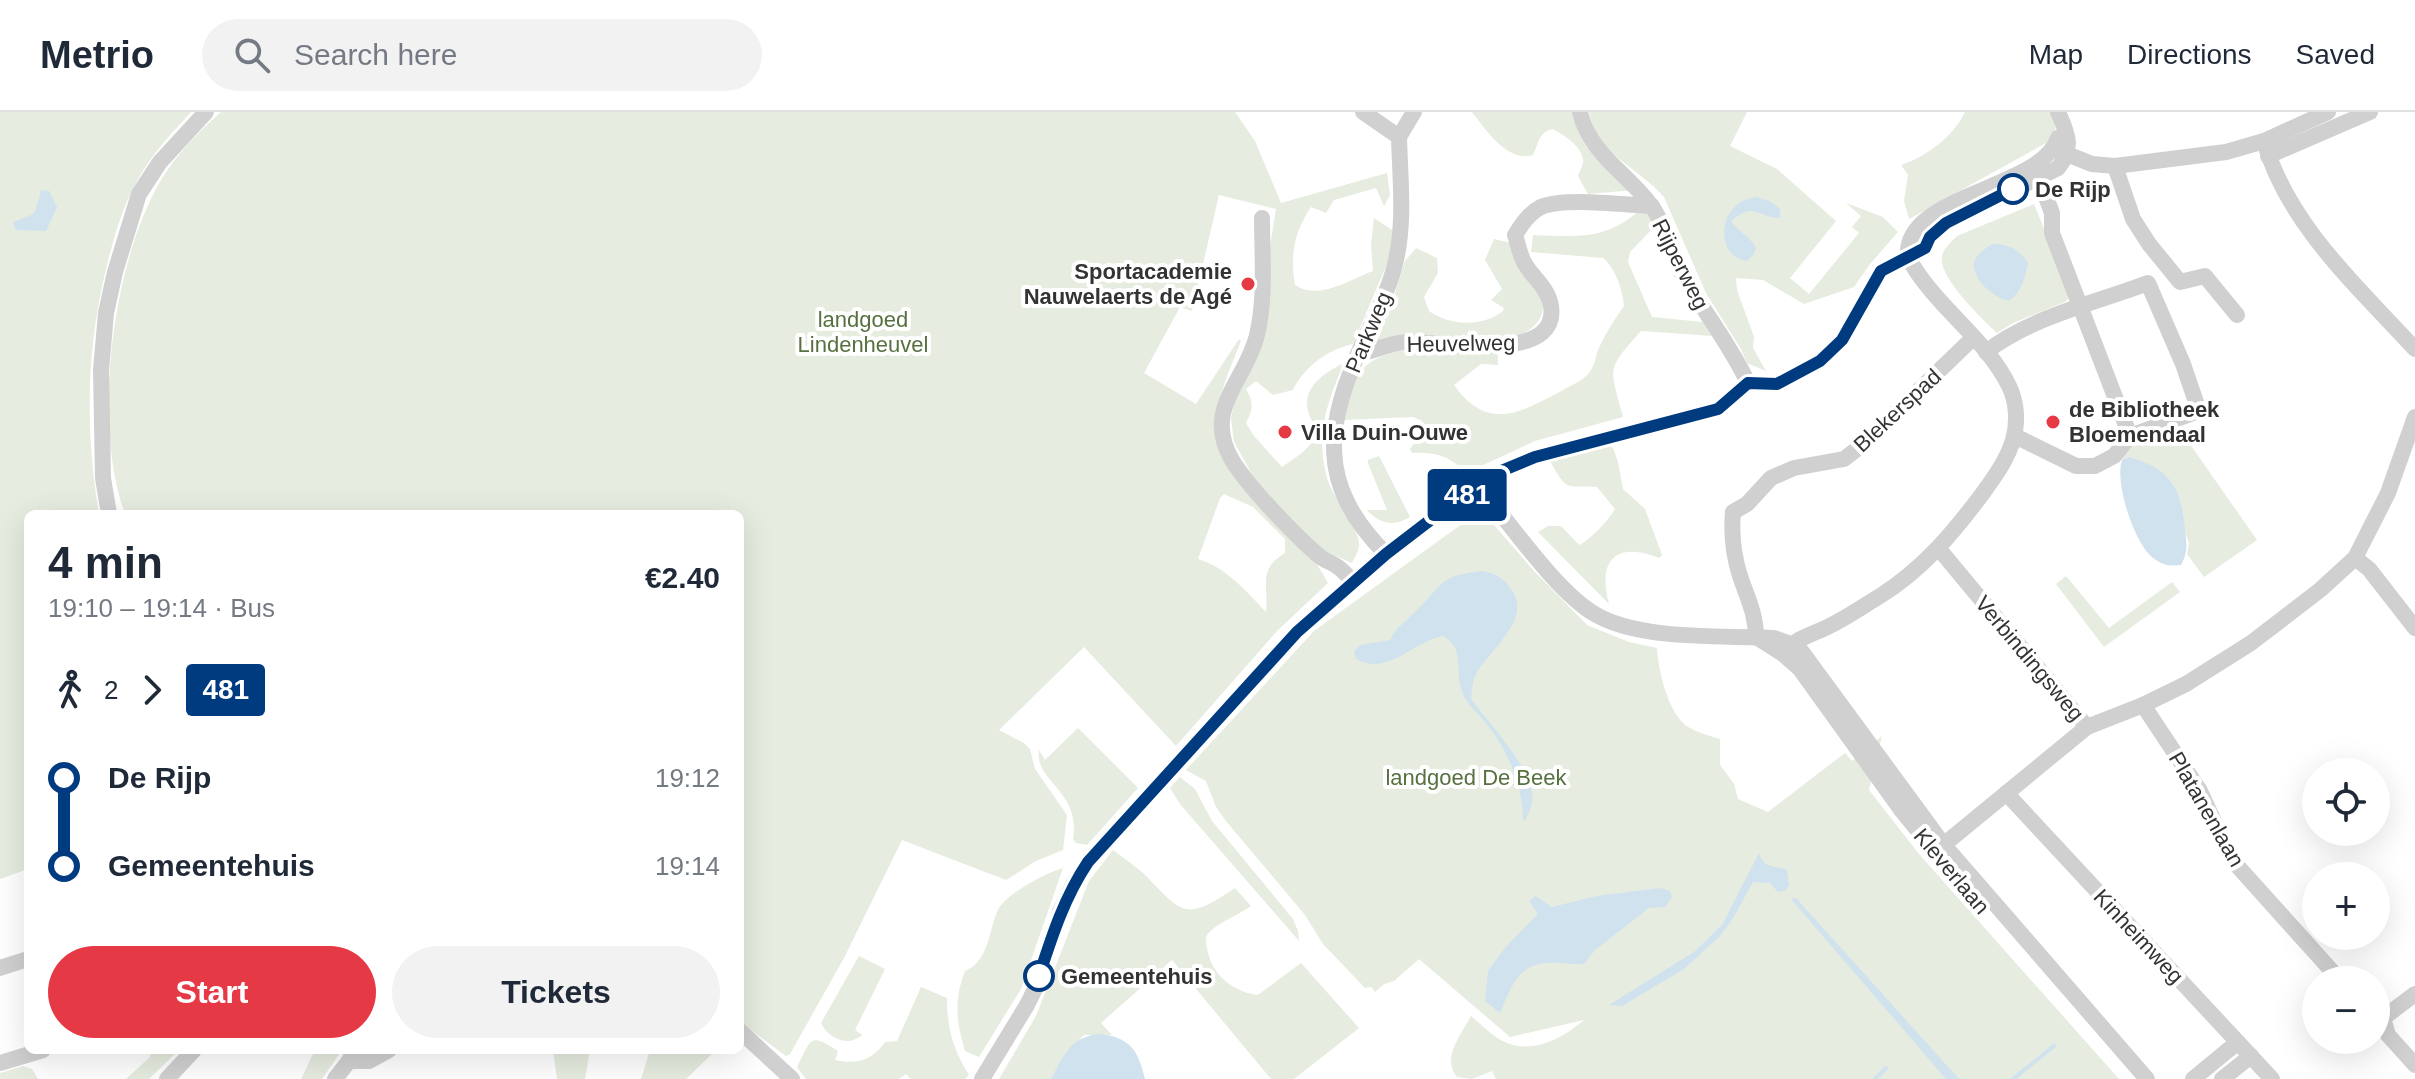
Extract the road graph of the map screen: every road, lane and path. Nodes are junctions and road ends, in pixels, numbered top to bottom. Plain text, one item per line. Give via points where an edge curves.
1 (206, 112) edge
2 (1363, 112) edge
3 (1414, 112) edge
4 (1580, 112) edge
5 (2057, 112) edge
6 (2328, 112) edge
7 (2370, 112) edge
8 (1399, 137) junction
9 (2266, 149) junction
10 (2060, 152) junction
11 (2115, 166) junction
12 (2039, 178) junction
13 (1652, 206) junction
14 (1262, 218) dead end
15 (1925, 248) junction
16 (1908, 257) junction
17 (1927, 283) junction
18 (2081, 308) junction
19 (2237, 315) dead end
20 (1973, 338) junction
21 (2414, 347) edge
22 (1986, 352) junction
23 (1358, 354) junction
24 (1748, 383) junction
25 (2415, 417) edge
26 (2015, 436) junction
27 (2130, 436) junction
28 (1468, 495) junction
29 (108, 510) edge
30 (1939, 549) junction
31 (1386, 554) junction
32 (2355, 558) junction
33 (1348, 586) junction
34 (2415, 628) edge
35 (1756, 637) junction
36 (1792, 653) junction
37 (2143, 705) junction
38 (2087, 727) junction
39 (2006, 793) junction
40 (1939, 848) junction
41 (24, 960) edge
42 (2327, 966) edge
43 (0, 968) edge
44 (2415, 994) edge
45 (2390, 1010) edge
46 (744, 1035) edge
47 (2390, 1037) edge
48 (2238, 1042) junction
49 (30, 1054) edge
50 (190, 1054) edge
51 (382, 1054) edge
52 (351, 1055) edge
53 (2251, 1056) junction
54 (0, 1063) edge
55 (2415, 1065) edge
56 (167, 1079) edge
57 (335, 1079) edge
58 (792, 1079) edge
59 (982, 1079) edge
60 (2133, 1079) edge
61 (2147, 1079) edge
62 (2193, 1079) edge
63 (2222, 1079) edge
64 (2272, 1079) edge

1 - 29 street via 139,194 115,272 100,386
2 - 8 street
3 - 8 street
4 - 13 street, Rijperweg via 1599,151
5 - 10 street via 2070,140
6 - 9 street
7 - 9 street
8 - 23 street, Parkweg via 1396,260
9 - 11 street
9 - 21 street via 2305,225
10 - 11 street
10 - 12 street via 2058,168
10 - 16 street via 1933,215 1912,236
11 - 19 street via 2133,219 2180,282 2205,276
12 - 15 street via 1946,223
12 - 18 street via 2052,213 2052,233
13 - 23 street, Heuvelweg via 1569,203 1542,207 1526,217 1515,235 1523,262 1547,292 1552,310 1549,325 1533,339 1515,345 1403,342
13 - 24 street, Rijperweg via 1693,294
14 - 33 street via 1263,302 1256,339 1220,417 1222,430 1232,460 1251,484 1322,559 1338,566
15 - 16 street
15 - 17 street
16 - 17 street
16 - 24 street via 1881,271 1842,340 1820,361 1777,384
17 - 20 street
18 - 22 street via 2015,332
18 - 27 street
18 - 27 street via 2148,283 2183,364 2197,405 2193,413
20 - 22 street
20 - 35 street, Blekerspad via 1844,459 1771,478 1733,512 1735,556 1756,620
22 - 26 street via 2011,390
23 - 31 street, Parkweg via 1336,412 1333,456 1346,500
24 - 28 street via 1718,409 1535,457 1494,474
25 - 32 street via 2388,493
26 - 27 street via 2076,466 2095,466 2114,456
26 - 30 street via 1999,469
28 - 31 street
28 - 35 street via 1493,504 1568,593 1608,621 1652,633
30 - 36 street via 1882,594 1799,638
30 - 38 street, Verbindingsweg
31 - 33 street
32 - 34 street
32 - 37 street via 2257,639
33 - 59 street via 1288,641 1088,862 1060,912 1036,987
35 - 36 street via 1774,638
36 - 40 street, Kleverlaan
37 - 38 street
37 - 42 street, Platanenlaan via 2200,791 2232,860
38 - 39 street, Verbindingsweg
39 - 40 street, Verbindingsweg
39 - 48 street, Kinheimweg
40 - 60 street, Kleverlaan
40 - 61 street, Kleverlaan
41 - 43 street
44 - 45 street
46 - 58 street
47 - 55 street
48 - 53 street, Kinheimweg
48 - 62 street
49 - 54 street
50 - 56 street
51 - 52 street via 369,1061
52 - 57 street
53 - 63 street
53 - 64 street, Kinheimweg

